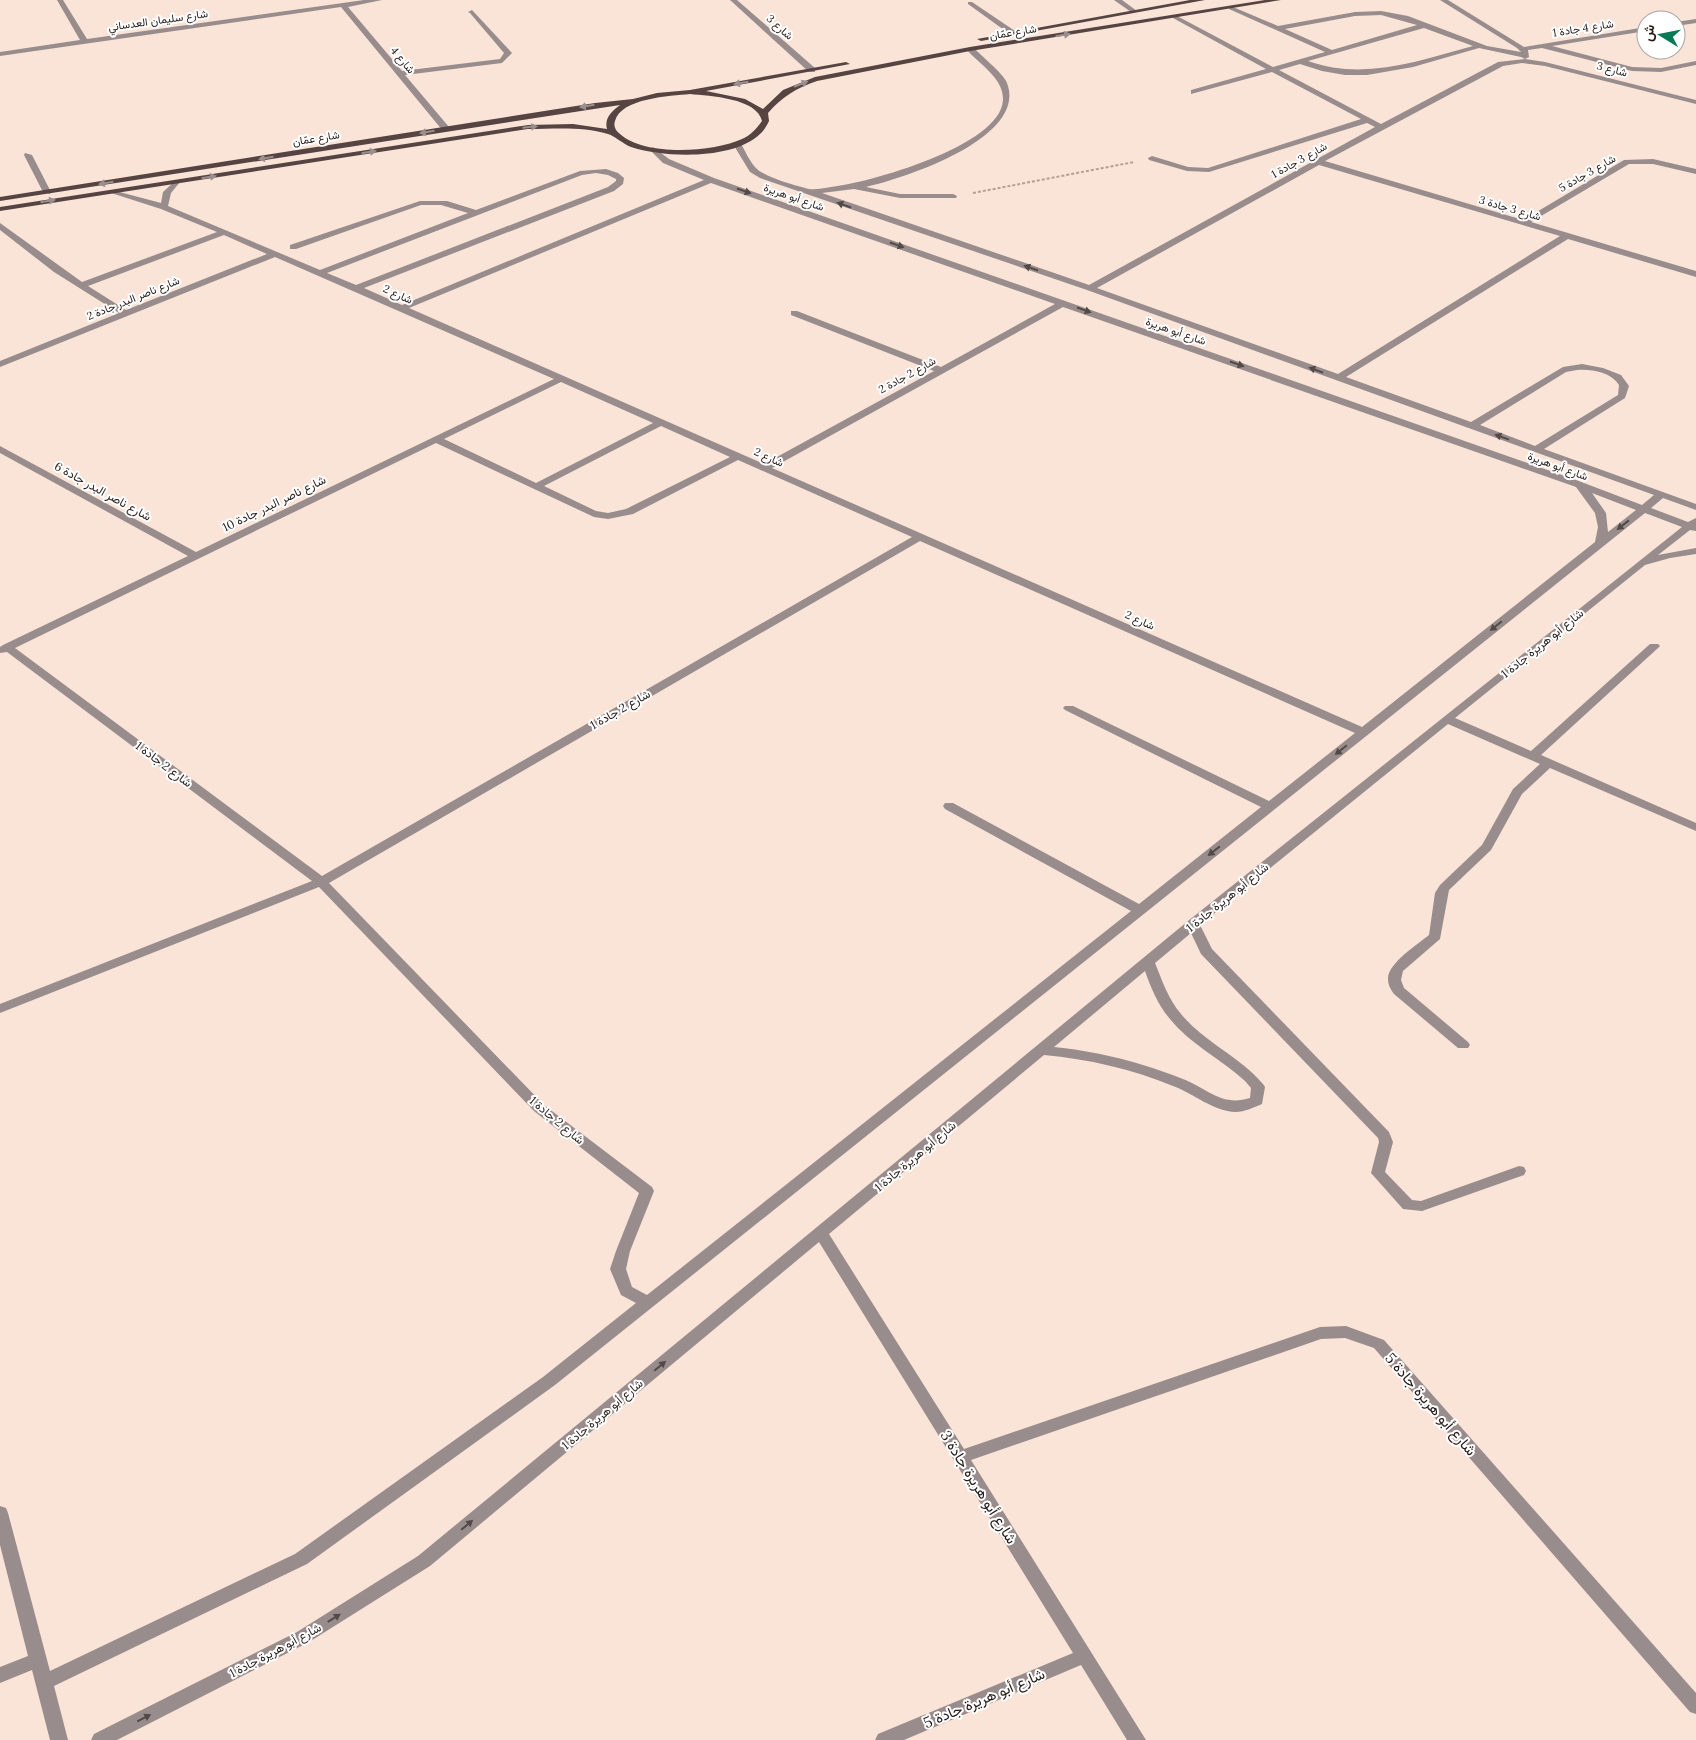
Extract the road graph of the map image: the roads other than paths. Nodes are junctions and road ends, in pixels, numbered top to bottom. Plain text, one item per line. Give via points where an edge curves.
1 (60, 0) edge
2 (374, 0) edge
3 (379, 0) edge
4 (733, 0) edge
5 (1117, 0) edge
6 (1202, 0) edge
7 (1278, 0) edge
8 (1443, 0) edge
9 (970, 3) dead end
10 (343, 5) junction
11 (1231, 8) junction
12 (1133, 11) junction
13 (472, 12) dead end
14 (1174, 17) junction
15 (1425, 25) junction
16 (1278, 28) junction
17 (1636, 31) edge
18 (1014, 33) junction
19 (85, 42) junction
20 (1480, 46) junction
21 (1542, 46) junction
22 (970, 49) junction
23 (1332, 52) junction
24 (0, 54) edge
25 (1523, 55) junction
26 (1300, 61) junction
27 (860, 62) dead end
28 (850, 63) dead end
29 (1696, 63) edge
30 (1273, 69) junction
31 (812, 70) junction
32 (399, 74) junction
33 (690, 92) junction
34 (1194, 92) dead end
35 (636, 101) junction
36 (1696, 102) edge
37 (763, 114) junction
38 (1367, 120) junction
39 (1381, 128) junction
40 (446, 129) junction
41 (613, 132) junction
42 (736, 144) junction
43 (653, 149) junction
44 (28, 154) dead end
45 (1152, 158) road end
46 (1318, 162) junction
47 (1696, 172) edge
48 (711, 180) junction
49 (176, 182) junction
50 (854, 187) junction
51 (47, 192) junction
52 (112, 192) junction
53 (806, 192) junction
54 (953, 196) road end
55 (0, 199) edge
56 (164, 207) junction
57 (0, 209) edge
58 (474, 212) junction
59 (1522, 224) junction
60 (0, 226) edge
61 (226, 232) junction
62 (1567, 236) junction
63 (293, 247) dead end
64 (274, 254) junction
65 (319, 273) junction
66 (1696, 274) edge
67 (81, 286) junction
68 (356, 288) junction
69 (1090, 288) junction
70 (1063, 303) junction
71 (400, 309) junction
72 (794, 313) dead end
73 (125, 314) junction
74 (0, 364) edge
75 (940, 370) junction
76 (1339, 378) junction
77 (560, 379) junction
78 (660, 423) junction
79 (1472, 426) junction
80 (435, 439) junction
81 (1536, 450) junction
82 (1, 451) edge
83 (737, 457) junction
84 (763, 468) junction
85 (1572, 482) junction
86 (535, 487) junction
87 (1661, 496) junction
88 (1696, 507) edge
89 (1644, 509) junction
90 (1693, 525) edge
91 (919, 537) junction
92 (1600, 543) junction
93 (1696, 551) edge
94 (195, 555) junction
95 (1637, 566) junction
96 (1654, 646) dead end
97 (4, 649) edge
98 (1069, 708) dead end
99 (1447, 719) junction
100 (1363, 732) junction
101 (1532, 756) junction
102 (1548, 763) junction
103 (949, 806) dead end
104 (1271, 807) junction
105 (1696, 827) edge
106 (321, 882) junction
107 (1140, 910) junction
108 (1193, 924) junction
109 (1148, 962) junction
110 (0, 1009) edge
111 (1462, 1045) dead end
112 (1042, 1050) junction
113 (1519, 1171) dead end
114 (821, 1233) junction
115 (647, 1302) junction
116 (960, 1457) junction
117 (1, 1520) edge
118 (1084, 1656) junction
119 (39, 1660) junction
120 (0, 1675) edge
121 (44, 1682) junction
122 (1696, 1706) edge
123 (59, 1740) edge
124 (100, 1740) edge
125 (884, 1740) edge
126 (1136, 1740) edge

1 - 19 street
2 - 3 street, شارع سليمان العدساني
2 - 10 street, شارع سليمان العدساني
4 - 31 street, شارع 3
5 - 12 street
6 - 12 main road, شارع عمّان
7 - 11 main road, شارع عمّان
8 - 25 street
9 - 18 street
10 - 19 street, شارع سليمان العدساني
10 - 32 street, شارع 4
11 - 14 main road, شارع عمّان
11 - 16 street
12 - 18 main road, شارع عمّان
13 - 32 street via 508,53 507,57
22 -> 14 main road, شارع عمّان
14 - 30 street
15 - 16 street, شارع 3 via 1372,12
15 - 20 street, شارع 3
15 - 23 street
16 - 23 street
17 - 21 street, شارع 4 جادة 1
18 - 27 main road, شارع عمّان
19 - 24 street, شارع سليمان العدساني
20 - 25 street, شارع 3
20 - 26 street via 1375,73 1334,72
21 - 25 street, شارع 4 جادة 1
21 - 29 street via 1632,69 1661,70
37 -> 22 main road, شارع عمّان via 779,96 815,79
22 - 50 street via 1003,82 1008,96 1002,113 989,130 940,158
23 - 26 street
25 - 36 street, شارع 3 via 1545,64
25 - 39 street, شارع 3 جادة 1
26 - 30 street
28 - 31 main road
30 - 34 street
30 - 38 street
31 -> 33 main road
32 - 40 street, شارع 4
33 - 35 main road via 661,94
33 - 37 main road via 737,98 749,102
35 -> 40 main road, شارع عمّان
35 - 41 main road via 615,112 610,119
37 - 42 main road, شارع عمّان via 763,127 749,139
38 - 39 street
38 - 45 street via 1209,170 1187,169
39 - 46 street, شارع 3 جادة 1
40 -> 51 main road, شارع عمّان
41 - 43 main road via 628,142
49 -> 41 main road, شارع عمّان via 528,127 573,126
42 - 43 main road via 705,150
42 - 53 street, شارع أبو هريرة via 753,170
43 - 48 street, شارع أبو هريرة via 666,161
44 - 51 street
46 - 59 street, شارع 3 جادة 3
46 - 69 street, شارع 3 جادة 1
47 - 59 street, شارع 3 جادة 5 via 1657,161 1640,159 1626,162
48 -> 70 street, شارع أبو هريرة
48 - 71 street
49 - 52 main road, شارع عمّان
49 - 56 street via 167,192
50 - 53 street
50 - 54 street via 900,196
51 - 55 main road, شارع عمّان
52 - 56 street, شارع 2
57 -> 52 main road, شارع عمّان
69 -> 53 street, شارع أبو هريرة
56 - 61 street, شارع 2
58 - 63 street via 443,202 420,203
58 - 65 street
58 - 68 street via 580,173 599,171 620,178 617,186 611,189
59 - 62 street, شارع 3 جادة 3
60 - 67 street
61 - 64 street, شارع 2
61 - 67 street
62 - 66 street, شارع 3 جادة 3
62 - 76 street
64 - 65 street, شارع 2
64 - 73 street, شارع ناصر البدر جادة 2
65 - 68 street, شارع 2
67 - 73 street
68 - 71 street, شارع 2
76 -> 69 street, شارع أبو هريرة
70 - 75 street, شارع 2 جادة 2
70 -> 85 street, شارع أبو هريرة
71 - 77 street, شارع 2
72 - 75 street
73 - 74 street, شارع ناصر البدر جادة 2
75 - 84 street, شارع 2 جادة 2
76 - 79 street, شارع أبو هريرة
77 - 78 street, شارع 2
77 - 80 street, شارع ناصر البدر جادة 10
78 - 83 street, شارع 2
78 - 86 street
81 -> 79 street, شارع أبو هريرة
79 - 81 street via 1562,370 1594,368 1616,376 1624,383 1622,396
80 - 86 street
80 - 94 street, شارع ناصر البدر جادة 10
81 - 87 street, شارع أبو هريرة
82 - 94 street, شارع ناصر البدر جادة 6
83 - 84 street, شارع 2
83 - 86 street via 616,516 594,514
84 - 91 street, شارع 2
85 - 89 street, شارع أبو هريرة
85 - 92 street via 1592,499 1603,517 1605,526
87 - 88 street, شارع أبو هريرة
87 - 89 street
89 - 90 street, شارع أبو هريرة
89 -> 92 street
90 - 95 street, شارع أبو هريرة جادة 1
91 - 100 street, شارع 2
91 - 106 street, شارع 2 جادة 1
92 -> 100 street
93 - 95 street via 1669,555
94 - 97 street, شارع ناصر البدر جادة 10
95 - 99 street, شارع أبو هريرة جادة 1
96 - 101 street
97 - 106 street, شارع 2 جادة 1
98 - 104 street
99 - 101 street
99 - 108 street, شارع أبو هريرة جادة 1
100 -> 104 street
101 - 102 street
102 - 105 street
102 - 111 street via 1513,798 1487,847 1444,888 1436,936 1394,973 1399,991
103 - 107 street
104 -> 107 street
106 - 110 street, شارع 2 جادة 1
106 - 115 street, شارع 2 جادة 1 via 539,1108 647,1191 618,1269 626,1291
107 - 115 street
108 - 109 street, شارع أبو هريرة جادة 1
108 - 113 street via 1206,950 1384,1136 1386,1142 1378,1172 1408,1205 1422,1206
109 - 112 street, شارع أبو هريرة جادة 1
109 - 112 street via 1162,996 1180,1022 1247,1074 1258,1087 1257,1101 1237,1107 1208,1099 1180,1083 1140,1069 1082,1054
112 - 114 street, شارع أبو هريرة جادة 1
114 - 116 street, شارع أبو هريرة جادة 3
124 -> 114 street, شارع أبو هريرة جادة 1 via 303,1637 424,1561
115 - 121 street via 549,1381 301,1559
116 - 118 street, شارع أبو هريرة جادة 3
116 - 122 street, شارع أبو هريرة جادة 5 via 1320,1333 1346,1332 1379,1344
117 - 119 street
118 - 125 street, شارع أبو هريرة جادة 5
118 - 126 street, شارع أبو هريرة جادة 3
119 - 120 street
119 - 121 street
121 - 123 street

